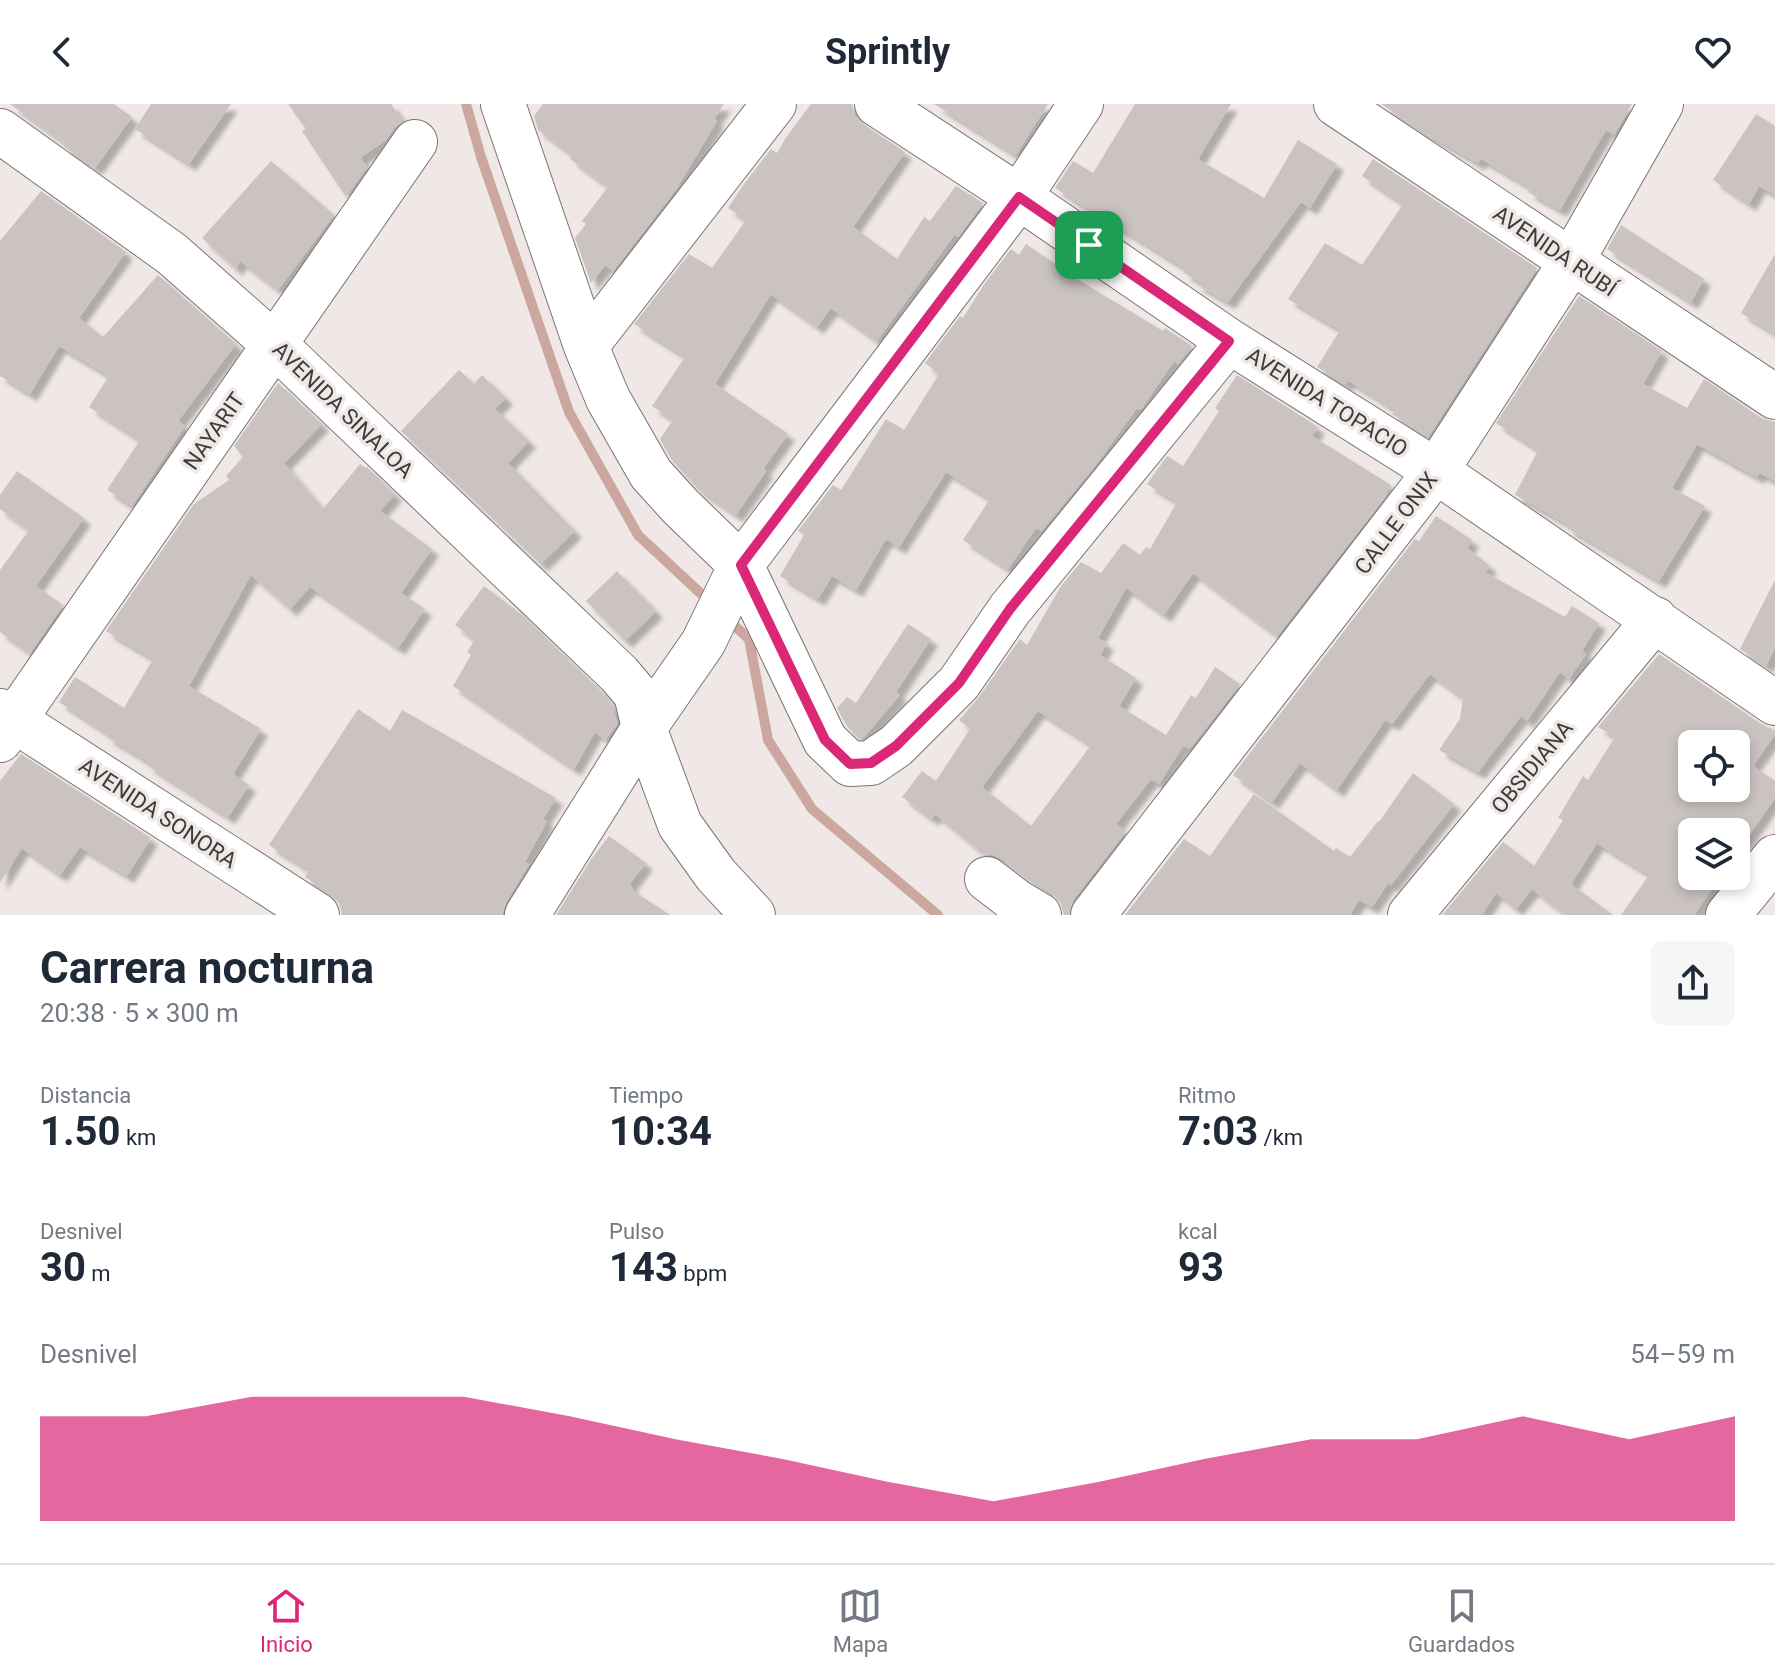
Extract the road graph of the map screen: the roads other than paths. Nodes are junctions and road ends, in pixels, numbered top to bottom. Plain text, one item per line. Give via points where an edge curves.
1 (503, 104) edge
2 (774, 104) edge
3 (877, 104) edge
4 (1081, 104) edge
5 (1336, 104) edge
6 (1661, 104) edge
7 (0, 131) edge
8 (415, 142) dead end
9 (1019, 197) junction
10 (1571, 262) junction
11 (1229, 341) junction
12 (274, 344) junction
13 (586, 346) junction
14 (1775, 397) edge
15 (1436, 471) junction
16 (735, 577) junction
17 (1655, 619) junction
18 (1775, 703) edge
19 (4, 723) edge
20 (644, 728) junction
21 (1775, 857) edge
22 (987, 879) dead end
23 (317, 915) edge
24 (527, 915) edge
25 (753, 915) edge
26 (1039, 915) edge
27 (1093, 915) edge
28 (1410, 915) edge
29 (1728, 915) edge

1 - 13 street
2 - 13 street
3 - 9 street, AVENIDA TOPACIO
4 - 9 street
5 - 10 street, AVENIDA RUBÍ
6 - 10 street, CALLE ONIX
7 - 12 street, AVENIDA SINALOA via 172,254
8 - 12 street, NAYARIT
9 - 11 street, AVENIDA TOPACIO
9 - 16 street
10 - 14 street, AVENIDA RUBÍ
10 - 15 street, CALLE ONIX
11 - 15 street, AVENIDA TOPACIO
11 - 16 street via 1010,609 959,683 896,746 871,763 850,764 825,740
12 - 19 street, NAYARIT
12 - 20 street, AVENIDA SINALOA via 619,674 636,694
13 - 16 street via 608,399 651,474
15 - 17 street, AVENIDA TOPACIO
15 - 27 street, CALLE ONIX
16 - 20 street via 703,643
17 - 18 street, AVENIDA TOPACIO
17 - 28 street, OBSIDIANA
19 - 23 street, AVENIDA SONORA
20 - 24 street
20 - 25 street, AVENIDA SINALOA via 680,825
21 - 29 street
22 - 26 street

